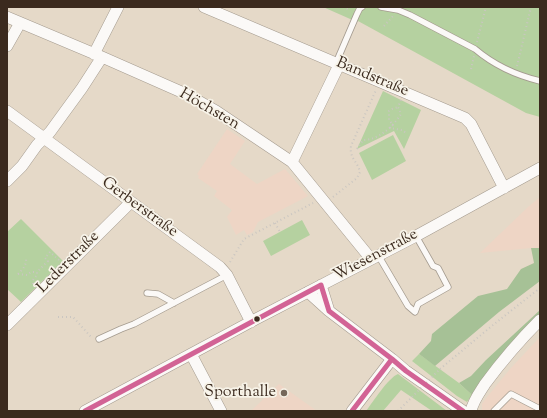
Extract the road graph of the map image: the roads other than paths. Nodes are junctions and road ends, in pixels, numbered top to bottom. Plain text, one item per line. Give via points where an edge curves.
1 (118, 7) edge
2 (204, 7) edge
3 (362, 7) edge
4 (381, 7) edge
5 (398, 9) edge
6 (7, 16) edge
7 (20, 22) junction
8 (7, 46) edge
9 (98, 55) junction
10 (338, 64) junction
11 (540, 81) edge
12 (7, 111) edge
13 (44, 138) junction
14 (292, 162) junction
15 (540, 168) edge
16 (7, 181) edge
17 (504, 188) junction
18 (131, 202) junction
19 (416, 236) junction
20 (374, 257) junction
21 (228, 278) junction
22 (321, 285) junction
23 (308, 292) junction
24 (147, 293) dead end
25 (174, 303) junction
26 (329, 311) junction
27 (540, 320) edge
28 (251, 322) junction
29 (7, 325) edge
30 (99, 339) road end
31 (190, 354) junction
32 (392, 359) junction
33 (540, 408) edge
34 (85, 411) edge
35 (221, 411) edge
36 (352, 411) edge
37 (463, 411) edge
38 (471, 411) edge
39 (494, 411) edge

1 - 9 street
2 - 10 street, Bandstraße
3 - 10 lane
4 - 5 lane
5 - 11 lane via 475,49 515,74
6 - 7 street, Höchsten
7 - 8 street
7 - 9 street, Höchsten
9 - 13 street via 82,88
9 - 14 street, Höchsten via 186,94
10 - 14 street
10 - 17 street, Bandstraße via 465,118
12 - 13 street, Gerberstraße
13 - 16 street
13 - 18 street, Gerberstraße
14 - 20 street, Höchsten via 323,201
15 - 17 street, Wiesenstraße
17 - 19 street, Wiesenstraße
18 - 21 street, Gerberstraße via 220,268
18 - 29 street, Lederstraße
19 - 20 street, Wiesenstraße
19 - 20 lane via 448,288 418,304 415,312 408,306
20 - 22 street, Wiesenstraße
21 - 25 lane
21 - 28 street, Gerberstraße
22 - 23 street, Wiesenstraße
22 - 26 street
23 - 26 street
23 - 28 street, Wiesenstraße
24 - 25 lane via 158,294
25 - 30 lane
26 - 32 street
27 - 38 street via 493,373 479,393
28 - 31 street, Wiesenstraße
31 - 34 street, Wiesenstraße
31 - 35 street
32 - 36 street
32 - 37 street
33 - 39 lane via 511,394

